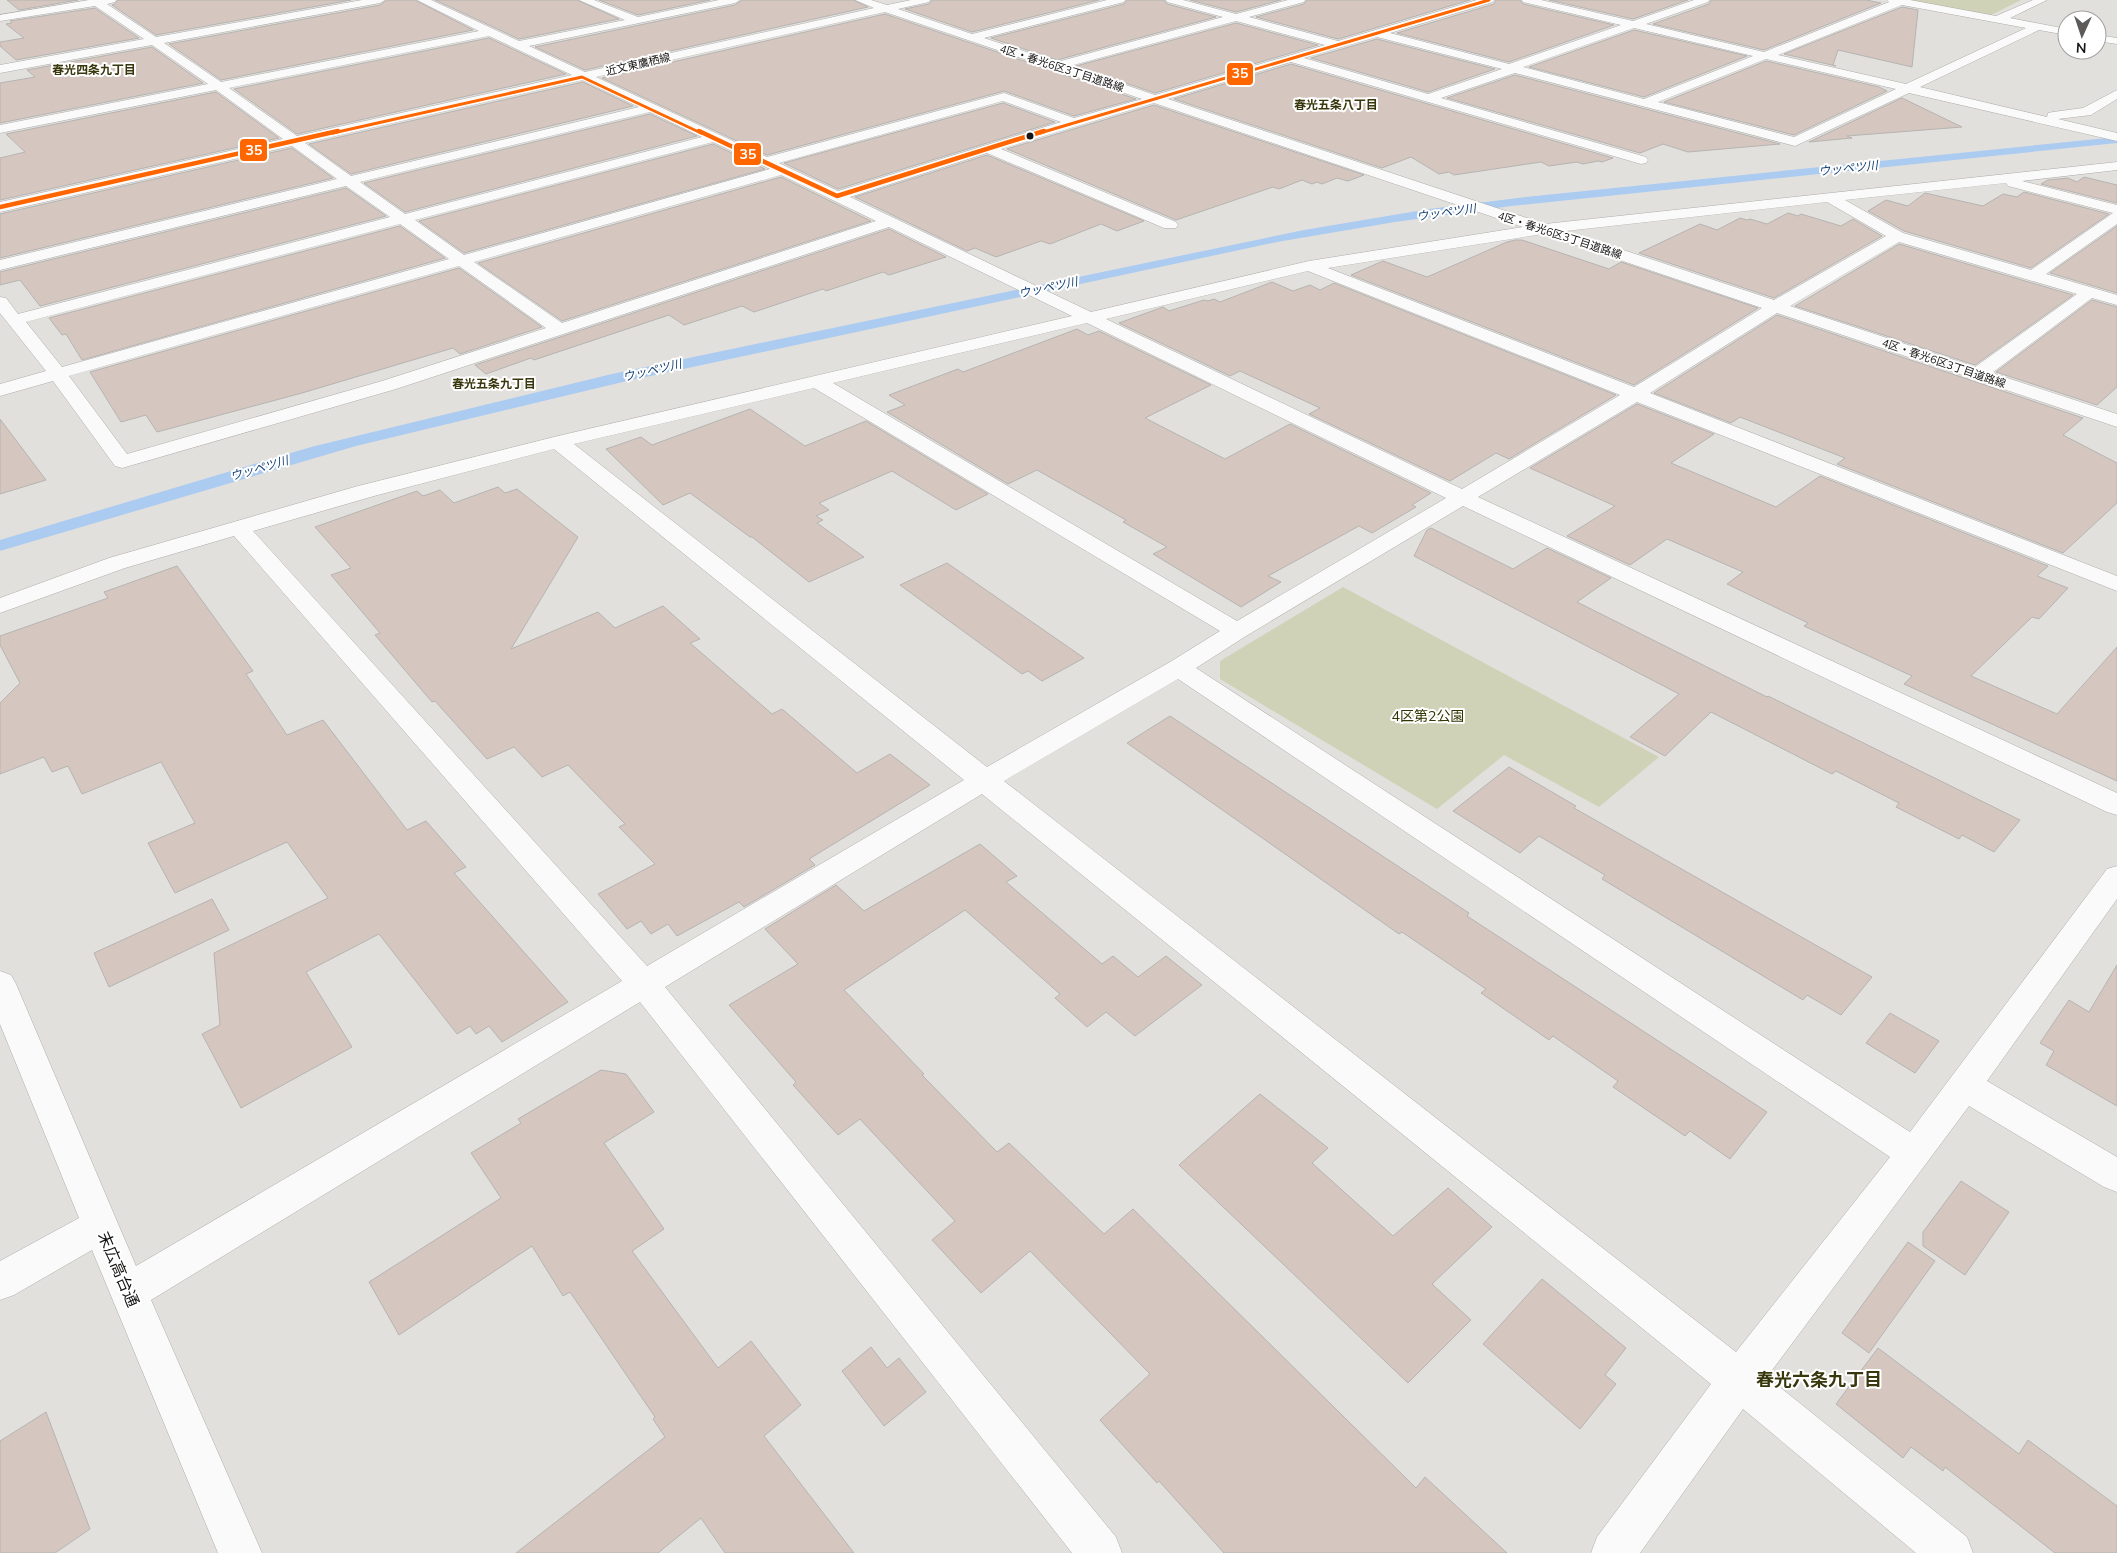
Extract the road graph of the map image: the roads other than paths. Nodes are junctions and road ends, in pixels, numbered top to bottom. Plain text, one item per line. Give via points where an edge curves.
1 (380, 0) edge
2 (422, 0) edge
3 (584, 0) edge
4 (735, 0) edge
5 (860, 0) edge
6 (924, 0) edge
7 (1120, 0) edge
8 (1171, 0) edge
9 (1300, 0) edge
10 (1448, 0) edge
11 (1489, 0) edge
12 (1527, 0) edge
13 (1704, 0) edge
14 (2042, 0) edge
15 (101, 1) edge
16 (1896, 1) edge
17 (1470, 5) junction
18 (886, 8) junction
19 (1236, 17) junction
20 (0, 18) edge
21 (636, 20) junction
22 (1996, 20) junction
23 (1633, 24) junction
24 (2039, 26) junction
25 (2057, 30) edge
26 (492, 32) junction
27 (1377, 33) junction
28 (969, 38) junction
29 (153, 41) junction
30 (1336, 44) junction
31 (518, 45) junction
32 (1766, 55) junction
33 (1289, 58) junction
34 (1057, 66) junction
35 (1511, 68) junction
36 (0, 69) edge
37 (582, 76) junction
38 (220, 86) junction
39 (1912, 88) junction
40 (2117, 94) edge
41 (1429, 98) junction
42 (1155, 99) junction
43 (1645, 103) junction
44 (651, 108) junction
45 (2034, 118) junction
46 (1075, 123) junction
47 (0, 130) edge
48 (2117, 137) edge
49 (713, 138) junction
50 (294, 141) junction
51 (988, 148) junction
52 (1641, 160) dead end
53 (766, 162) junction
54 (2117, 166) edge
55 (783, 170) junction
56 (1997, 178) junction
57 (350, 182) junction
58 (837, 196) junction
59 (1828, 197) junction
60 (0, 207) edge
61 (2117, 210) edge
62 (2117, 217) edge
63 (403, 220) junction
64 (888, 222) junction
65 (1170, 225) dead end
66 (1544, 229) junction
67 (1897, 236) junction
68 (462, 261) junction
69 (0, 265) edge
70 (1309, 266) junction
71 (2033, 276) junction
72 (2090, 292) junction
73 (2117, 300) edge
74 (1775, 307) junction
75 (5, 311) edge
76 (1080, 313) junction
77 (559, 330) junction
78 (57, 373) junction
79 (1977, 375) junction
80 (818, 382) junction
81 (0, 390) edge
82 (1636, 394) junction
83 (2112, 414) edge
84 (558, 442) junction
85 (1462, 497) junction
86 (239, 528) junction
87 (2117, 584) edge
88 (0, 606) edge
89 (1237, 631) junction
90 (1178, 668) junction
91 (983, 781) junction
92 (2117, 806) edge
93 (2117, 877) edge
94 (0, 984) edge
95 (644, 984) junction
96 (1964, 1085) junction
97 (1914, 1154) junction
98 (2117, 1176) edge
99 (100, 1225) junction
100 (0, 1282) edge
101 (128, 1292) junction
102 (1739, 1380) junction
103 (240, 1553) edge
104 (1100, 1553) edge
105 (1614, 1553) edge
106 (1951, 1553) edge

1 - 29 street
2 - 26 street
3 - 21 street
4 - 21 street
5 - 18 street, 4区・春光6区3丁目道路線
6 - 18 street, 近文東鷹栖線
7 - 28 street
8 - 19 street
9 - 19 street
10 - 17 street
11 - 17 street
12 - 23 street
13 - 23 street
14 - 22 street
15 - 20 street
15 - 29 street
16 - 22 street
16 - 32 street
17 - 27 street
18 - 28 street, 4区・春光6区3丁目道路線
18 - 37 street, 近文東鷹栖線
19 - 30 street
19 - 34 street
21 - 31 street
22 - 24 street
23 - 32 street
23 - 35 street
24 - 25 street
24 - 39 street
26 - 31 street
26 - 38 street
27 - 30 street
27 - 35 street
28 - 34 street, 4区・春光6区3丁目道路線
29 - 36 street
29 - 38 street
30 - 33 street
31 - 37 street
32 - 39 street
32 - 43 street
33 - 41 street
33 - 42 street
34 - 42 street, 4区・春光6区3丁目道路線
35 - 41 street
35 - 43 street
37 - 44 street
37 - 50 street, 近文東鷹栖線
38 - 47 street
38 - 50 street
39 - 43 street via 1795,142
39 - 45 street
40 - 45 street via 2086,112
41 - 52 street
42 - 46 street
42 - 66 street, 4区・春光6区3丁目道路線
44 - 49 street
44 - 57 street
45 - 48 street
46 - 51 street
46 - 53 street via 1004,97
49 - 53 street
49 - 63 street
50 - 57 street
50 - 60 street, 近文東鷹栖線
51 - 58 street
51 - 65 street
53 - 55 street
54 - 56 street
55 - 58 street
55 - 68 street
56 - 59 street
56 - 61 street
57 - 63 street
57 - 69 street
58 - 64 street
59 - 66 street
59 - 67 street
62 - 71 street
63 - 68 street
63 - 75 street
64 - 76 street
64 - 77 street
66 - 70 street
66 - 74 street, 4区・春光6区3丁目道路線
67 - 71 street
67 - 74 street
68 - 77 street
68 - 78 street
70 - 76 street
70 - 82 street
71 - 72 street
72 - 73 street
72 - 79 street
74 - 79 street, 4区・春光6区3丁目道路線
74 - 82 street
75 - 78 street
76 - 80 street
76 - 85 street
77 - 78 street via 389,385 122,462
78 - 81 street
79 - 83 street, 4区・春光6区3丁目道路線
80 - 84 street
80 - 89 street
82 - 85 street
82 - 87 street
84 - 86 street via 366,491
84 - 91 street
85 - 89 street
85 - 92 street
86 - 88 street via 117,563
86 - 95 street
89 - 90 street
90 - 91 street
90 - 97 street
91 - 95 street
91 - 102 street
93 - 96 street
94 - 99 street, 末広高台通
95 - 101 street
95 - 104 street
96 - 97 street
96 - 98 street
97 - 102 street
99 - 100 street
99 - 101 street, 末広高台通
101 - 103 street, 末広高台通
102 - 105 street
102 - 106 street

